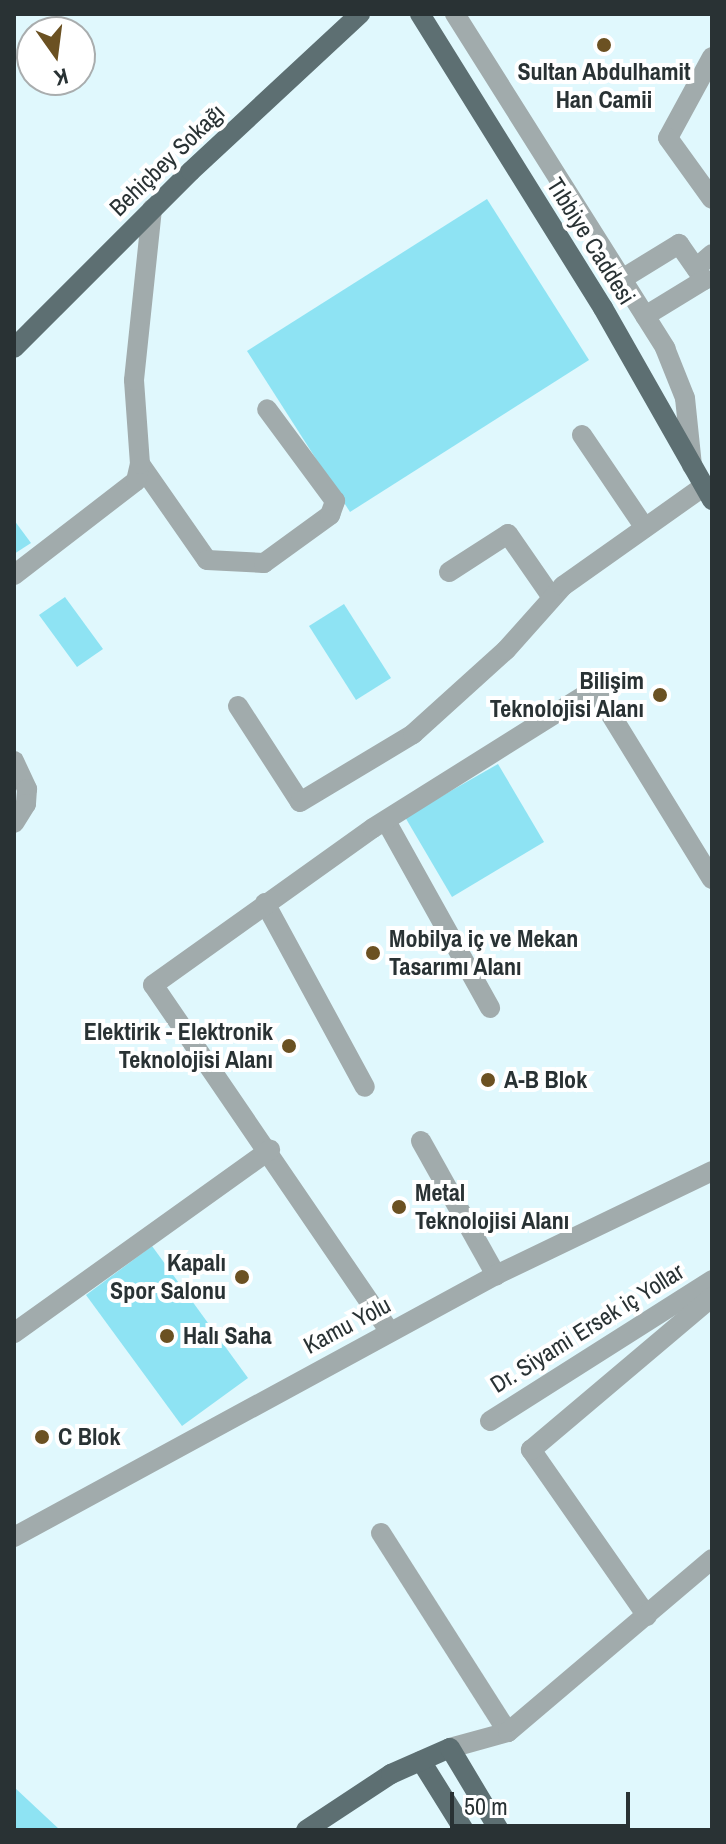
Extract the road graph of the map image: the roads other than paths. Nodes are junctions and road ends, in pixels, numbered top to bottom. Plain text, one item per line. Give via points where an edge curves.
1 (360, 14) edge
2 (420, 14) edge
3 (455, 14) edge
4 (712, 57) edge
5 (712, 199) edge
6 (152, 209) junction
7 (712, 254) edge
8 (696, 268) junction
9 (622, 279) junction
10 (645, 316) junction
11 (14, 348) edge
12 (267, 409) dead end
13 (582, 435) dead end
14 (140, 464) junction
15 (692, 466) junction
16 (708, 493) edge
17 (645, 528) junction
18 (449, 572) dead end
19 (14, 575) edge
20 (551, 596) junction
21 (238, 706) dead end
22 (14, 761) edge
23 (386, 821) junction
24 (14, 823) edge
25 (712, 879) edge
26 (265, 903) junction
27 (490, 1008) dead end
28 (365, 1087) dead end
29 (421, 1141) dead end
30 (270, 1150) junction
31 (712, 1171) edge
32 (496, 1275) junction
33 (712, 1280) edge
34 (712, 1297) edge
35 (390, 1332) junction
36 (14, 1333) edge
37 (490, 1421) dead end
38 (381, 1533) dead end
39 (14, 1537) edge
40 (712, 1559) edge
41 (647, 1616) junction
42 (508, 1732) junction
43 (450, 1748) junction
44 (421, 1761) junction
45 (306, 1830) edge
46 (464, 1830) edge
47 (499, 1830) edge

1 - 6 main road, Behiçbey Sokağı
2 - 15 main road, Tıbbiye Caddesi via 603,308
3 - 9 street
4 - 5 street via 668,138
6 - 11 main road, Behiçbey Sokağı
6 - 14 street via 134,380
7 - 8 street
8 - 9 street via 679,244
8 - 10 street via 704,280
9 - 10 street
10 - 15 street via 685,398
12 - 14 street via 335,501 330,515 264,563 207,560
13 - 17 street
14 - 19 street via 136,481
15 - 16 main road, Tıbbiye Caddesi
16 - 17 street
17 - 20 street
18 - 20 street via 508,534
20 - 21 street via 506,650 413,734 300,802
22 - 24 street via 27,789 26,804
23 - 25 street via 595,689
23 - 26 street
23 - 27 street
26 - 28 street
26 - 30 street via 153,985
29 - 32 street
30 - 35 street
30 - 36 street
31 - 32 street, Kamu Yolu
32 - 35 street, Kamu Yolu
33 - 37 street, Dr. Siyami Ersek iç Yollar
34 - 41 street via 531,1450
35 - 39 street, Kamu Yolu
38 - 42 street
40 - 41 street
41 - 42 street
42 - 43 street
43 - 44 main road
43 - 47 main road
44 - 45 main road via 391,1774
44 - 46 main road

